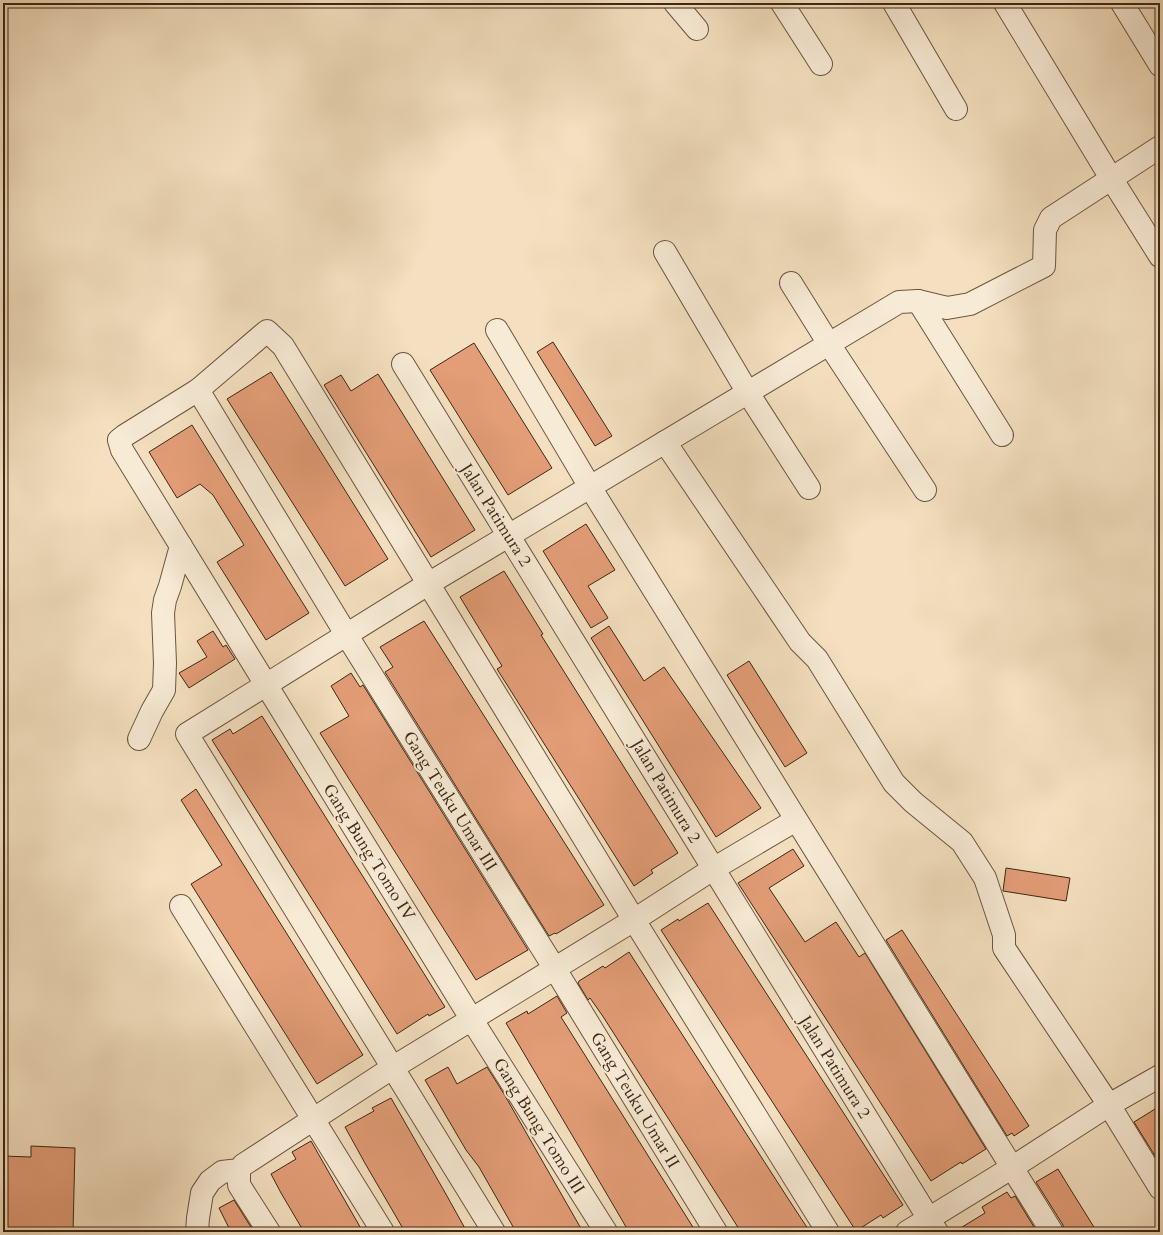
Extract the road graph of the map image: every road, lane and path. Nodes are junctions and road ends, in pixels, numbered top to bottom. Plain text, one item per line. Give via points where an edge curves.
1 (675, 3) edge
2 (782, 3) edge
3 (894, 3) edge
4 (1004, 3) edge
5 (1122, 3) edge
6 (697, 29) dead end
7 (821, 64) dead end
8 (1160, 64) edge
9 (956, 109) dead end
10 (1160, 147) edge
11 (1111, 178) junction
12 (666, 252) dead end
13 (1160, 256) edge
14 (791, 283) dead end
15 (918, 301) junction
16 (497, 330) dead end
17 (829, 344) junction
18 (403, 364) dead end
19 (198, 390) junction
20 (748, 393) junction
21 (1002, 435) dead end
22 (665, 442) junction
23 (590, 487) junction
24 (809, 488) dead end
25 (925, 490) dead end
26 (509, 536) junction
27 (181, 546) junction
28 (428, 584) junction
29 (346, 634) junction
30 (265, 684) junction
31 (139, 739) dead end
32 (796, 820) junction
33 (713, 869) junction
34 (181, 906) dead end
35 (634, 920) junction
36 (555, 968) junction
37 (472, 1020) junction
38 (392, 1068) junction
39 (1160, 1076) edge
40 (1109, 1105) junction
41 (314, 1118) junction
42 (1013, 1167) junction
43 (239, 1170) junction
44 (1160, 1188) edge
45 (933, 1225) edge
46 (197, 1232) edge
47 (269, 1232) edge
48 (383, 1232) edge
49 (494, 1232) edge
50 (606, 1232) edge
51 (716, 1232) edge
52 (828, 1232) edge
53 (907, 1232) edge
54 (1052, 1232) edge

1 - 6 street
2 - 7 street
3 - 9 street
4 - 11 street
5 - 8 street
10 - 11 street
11 - 13 street
11 - 15 street via 1051,218 1045,230 1044,266 970,304 947,308
12 - 20 street
14 - 17 street
15 - 17 street via 899,302
15 - 21 street
16 - 23 street
17 - 20 street
17 - 25 street
18 - 26 street, Jalan Patimura 2
19 - 27 street, Gang Bung Tomo IV via 119,440 122,450
19 - 28 street via 267,331 283,346
19 - 29 street, Gang Teuku Umar III
20 - 22 street
20 - 24 street
22 - 23 street
22 - 40 street via 800,642 816,659 894,783 962,842 985,878 1004,935 1004,948
23 - 26 street
23 - 32 street
26 - 28 street
26 - 33 street, Jalan Patimura 2
27 - 30 street, Gang Bung Tomo IV
27 - 31 street via 163,613 164,690
28 - 29 street
28 - 35 street
29 - 30 street
29 - 36 street, Gang Teuku Umar III
30 - 37 street, Gang Bung Tomo IV
30 - 38 street via 187,734
32 - 33 street
32 - 42 street
33 - 35 street
33 - 45 street, Jalan Patimura 2
34 - 41 street
35 - 36 street
35 - 52 street
36 - 37 street
36 - 51 street, Gang Teuku Umar II
37 - 38 street
37 - 50 street, Gang Bung Tomo III
38 - 41 street
38 - 49 street
39 - 40 street
40 - 42 street
40 - 44 street
41 - 43 street
41 - 48 street
42 - 45 street
42 - 54 street
43 - 46 street via 222,1172 210,1181 202,1193
43 - 47 street via 239,1185
45 - 53 street

